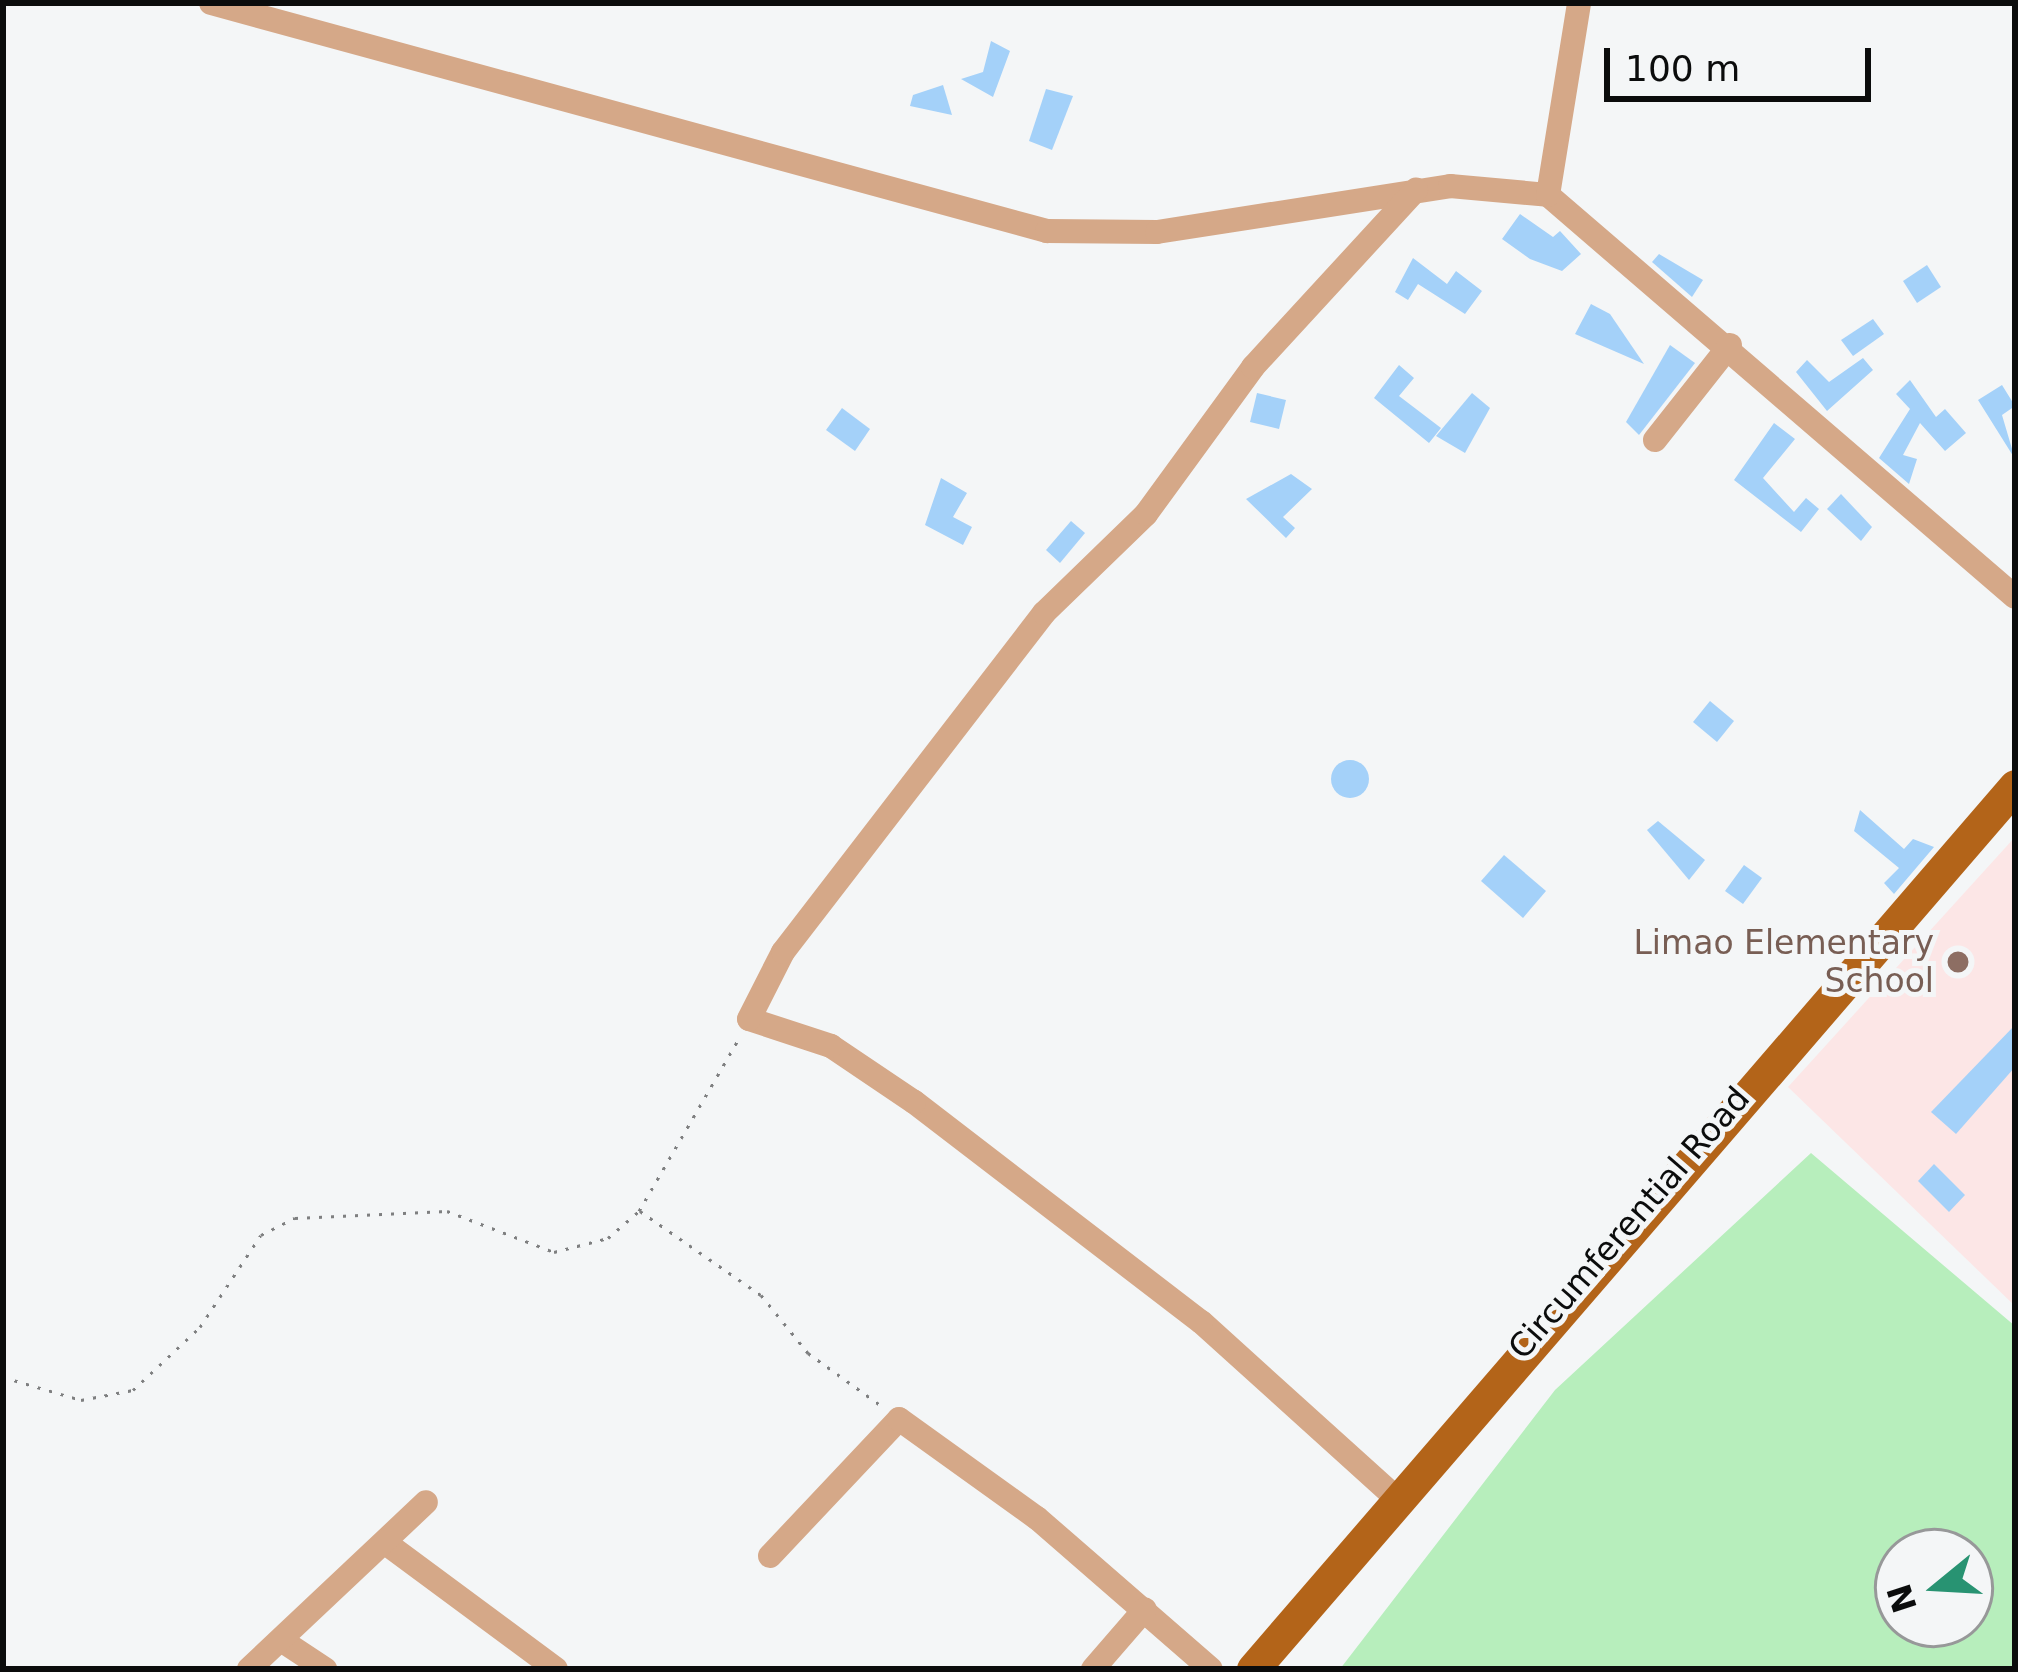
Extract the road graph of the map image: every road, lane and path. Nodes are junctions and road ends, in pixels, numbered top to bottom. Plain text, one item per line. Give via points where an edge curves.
1 (211, 3) edge
2 (1579, 3) edge
3 (1416, 190) junction
4 (1548, 195) junction
5 (1730, 345) junction
6 (1654, 440) dead end
7 (2015, 597) edge
8 (2015, 786) edge
9 (749, 1019) junction
10 (639, 1211) junction
11 (3, 1377) edge
12 (899, 1419) junction
13 (1395, 1497) junction
14 (426, 1502) dead end
15 (387, 1544) junction
16 (770, 1556) dead end
17 (1145, 1610) junction
18 (281, 1640) junction
19 (249, 1669) edge
20 (325, 1669) edge
21 (556, 1669) edge
22 (1093, 1669) edge
23 (1210, 1669) edge
24 (1253, 1669) edge

1 - 3 street via 1047,231 1157,232
2 - 4 street
3 - 4 street
3 - 9 street via 1253,367 1146,514 1044,613 783,952
4 - 5 street
5 - 6 street
5 - 7 street
8 - 13 main road, Circumferential Road
9 - 10 path
9 - 13 street via 831,1046 914,1102 1201,1322
10 - 11 path via 608,1238 554,1252 474,1213 295,1218 262,1235 200,1327 133,1390 81,1400
10 - 12 path via 761,1295 808,1353
12 - 16 street
12 - 17 street
13 - 24 main road, Circumferential Road
14 - 15 street
15 - 18 street
15 - 21 street
17 - 22 street
17 - 23 street
18 - 19 street
18 - 20 street

